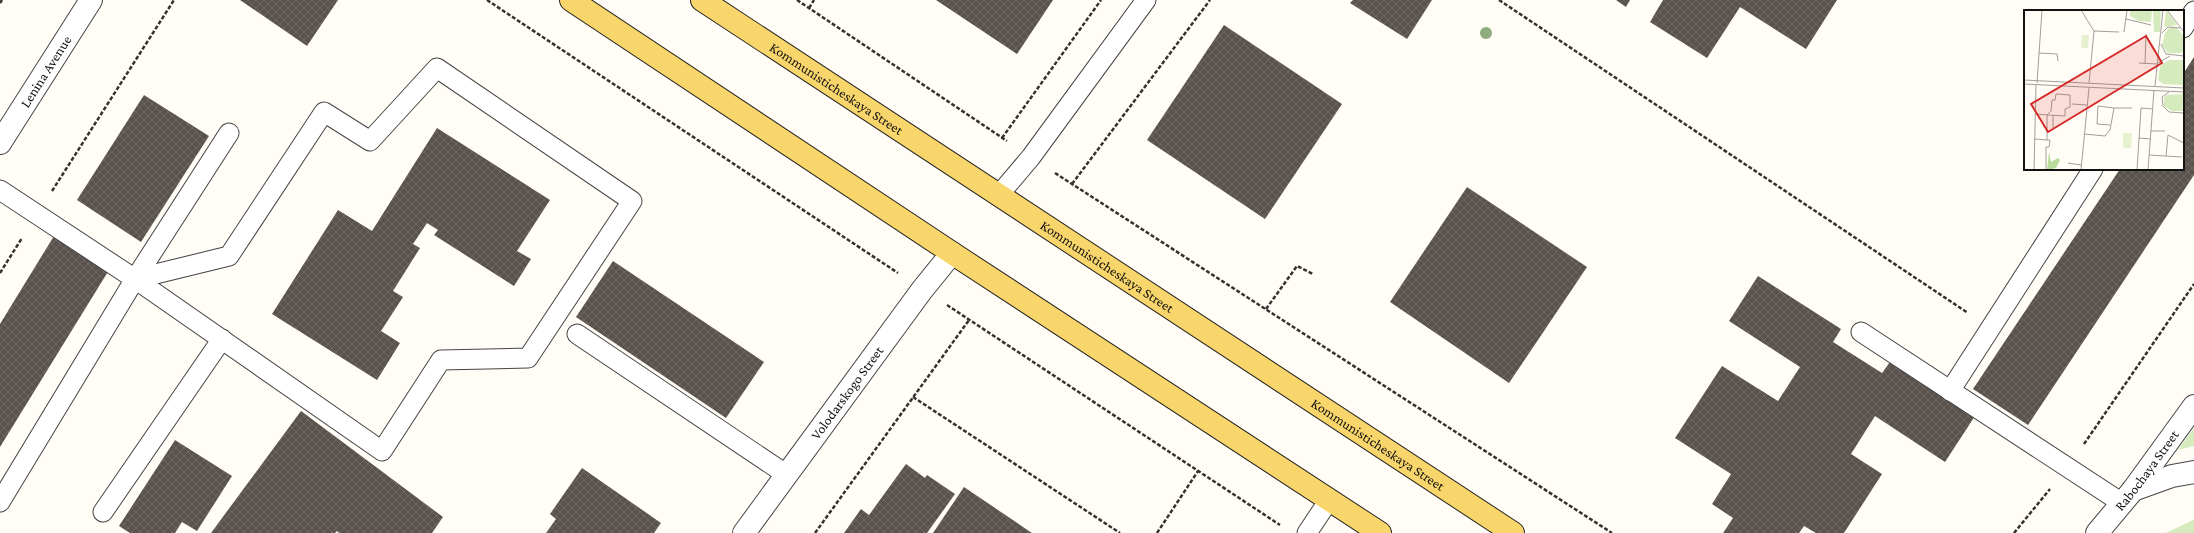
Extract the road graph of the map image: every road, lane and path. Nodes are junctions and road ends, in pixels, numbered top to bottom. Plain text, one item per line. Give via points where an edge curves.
1 (2, 0) edge
2 (91, 0) edge
3 (174, 0) edge
4 (487, 0) edge
5 (571, 0) edge
6 (702, 0) edge
7 (797, 0) edge
8 (814, 0) edge
9 (1101, 0) edge
10 (1146, 0) edge
11 (1210, 0) edge
12 (1499, 0) edge
13 (0, 3) edge
14 (809, 8) junction
15 (2194, 11) edge
16 (2184, 26) edge
17 (229, 133) dead end
18 (1002, 138) junction
19 (0, 143) edge
20 (1031, 157) junction
21 (2092, 170) edge
22 (1072, 184) junction
23 (0, 190) edge
24 (998, 196) junction
25 (37, 214) junction
26 (952, 253) junction
27 (0, 273) edge
28 (1313, 274) dead end
29 (135, 279) junction
30 (2194, 284) edge
31 (922, 290) junction
32 (1266, 309) junction
33 (969, 320) junction
34 (1991, 328) junction
35 (1861, 332) dead end
36 (578, 334) dead end
37 (222, 339) junction
38 (1950, 391) junction
39 (913, 397) junction
40 (2194, 406) edge
41 (2068, 468) junction
42 (1198, 471) junction
43 (2194, 472) edge
44 (786, 475) junction
45 (2128, 497) junction
46 (1329, 500) junction
47 (0, 502) edge
48 (103, 512) dead end
49 (1286, 529) dead end
50 (744, 533) edge
51 (815, 533) edge
52 (1120, 533) edge
53 (1157, 533) edge
54 (1307, 533) edge
55 (1380, 533) edge
56 (1513, 533) edge
57 (1612, 533) edge
58 (2014, 533) edge
59 (2097, 533) edge

1 - 13 path
2 - 19 street, Lenina Avenue
3 - 25 path
4 - 31 path
5 - 26 main road
6 - 24 main road, Kommunisticheskaya Street
7 - 14 path
8 - 14 path
9 - 18 path
10 - 20 lane
11 - 22 path
12 - 34 path
14 - 18 path
15 - 16 lane
17 - 29 lane
18 - 20 path
20 - 22 path
20 - 24 lane
21 - 34 lane
22 - 32 path
23 - 25 lane
24 - 56 main road, Kommunisticheskaya Street
25 - 27 path
25 - 29 lane
26 - 31 street, Volodarskogo Street
26 - 46 main road
28 - 32 path via 1297,266
29 - 37 lane
29 - 37 lane via 229,256 324,112 370,141 437,68 632,201 528,358 441,360 382,451
29 - 47 lane
30 - 41 path
31 - 33 path
31 - 44 street, Volodarskogo Street
32 - 57 path
33 - 39 path
33 - 42 path
34 - 38 lane
35 - 38 lane
36 - 44 lane
37 - 48 lane
38 - 41 lane
39 - 51 path
39 - 52 path
40 - 45 street, Rabochaya Street
41 - 45 lane
41 - 58 path
42 - 49 path
42 - 53 path
43 - 45 street via 2172,476
44 - 50 street, Volodarskogo Street
45 - 59 street, Rabochaya Street
46 - 54 lane
46 - 55 main road

